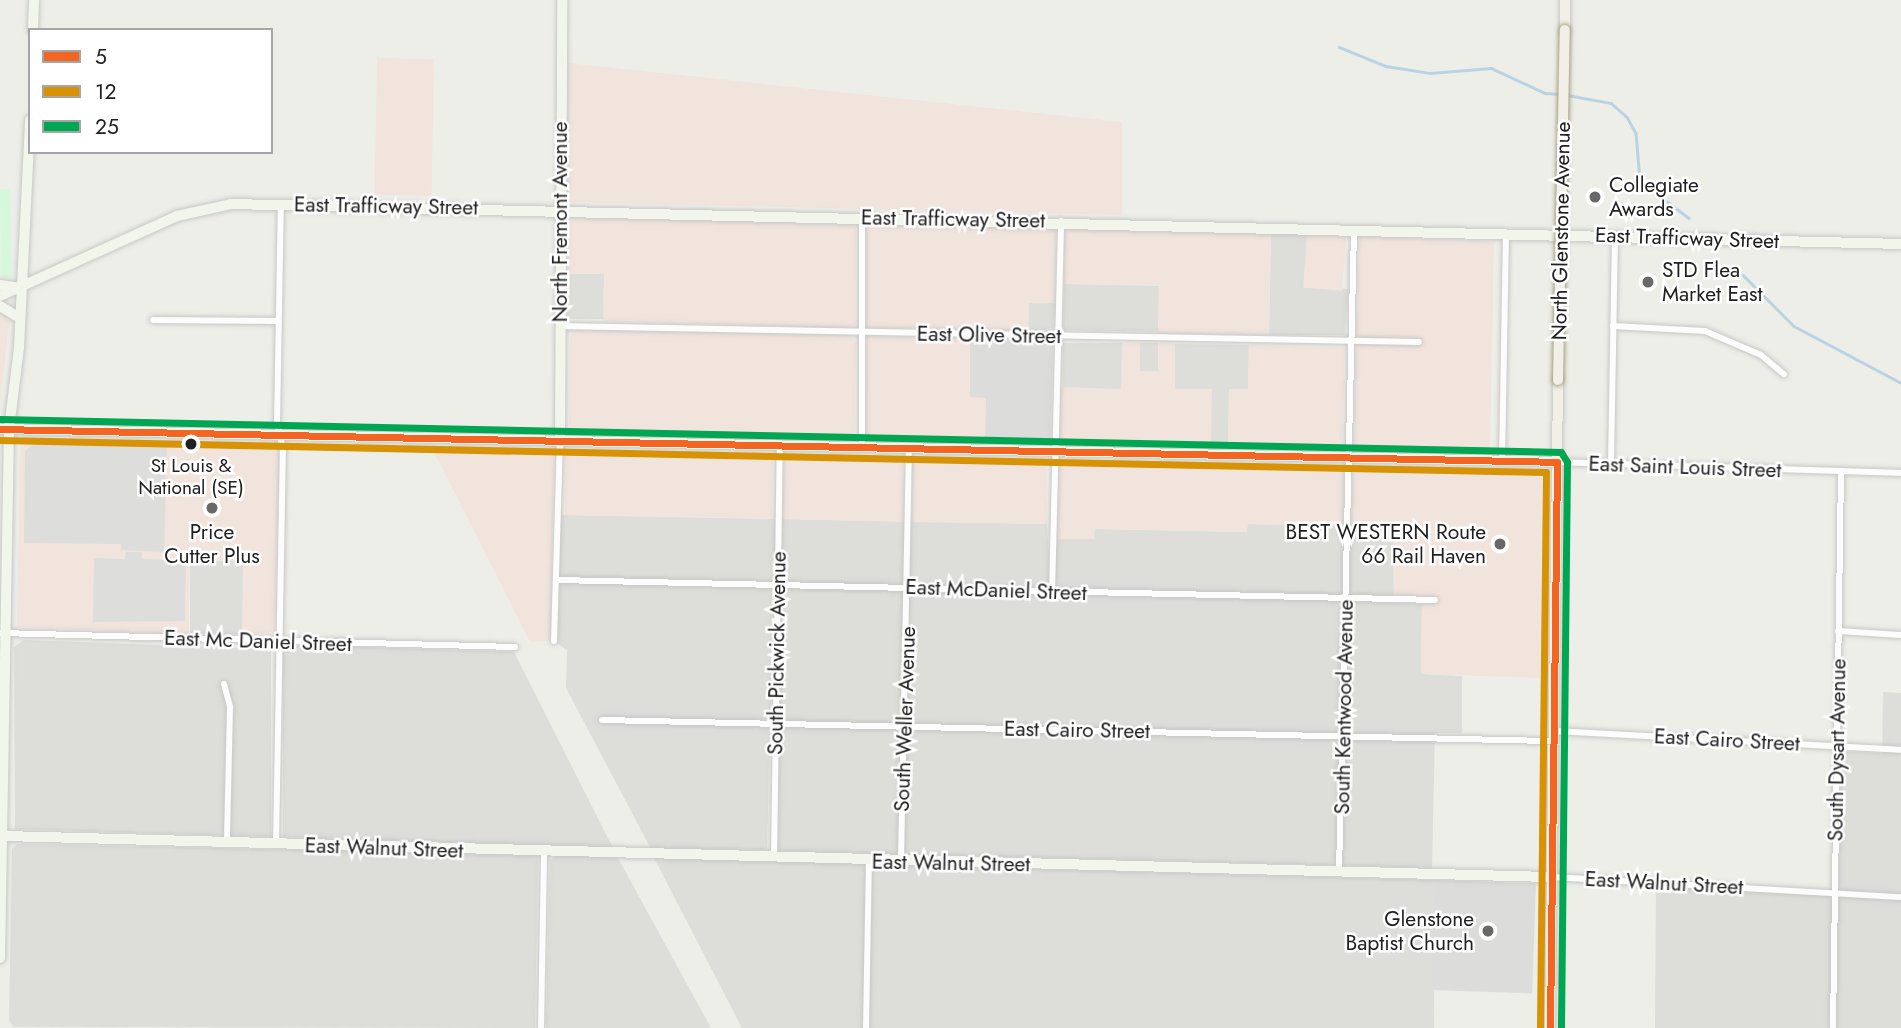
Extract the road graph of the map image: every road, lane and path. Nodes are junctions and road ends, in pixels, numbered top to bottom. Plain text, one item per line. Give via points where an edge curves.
1 (34, 0) edge
2 (562, 0) edge
3 (1565, 0) edge
4 (33, 28) edge
5 (28, 154) edge
6 (281, 204) junction
7 (558, 210) junction
8 (862, 217) junction
9 (1061, 221) junction
10 (1354, 229) junction
11 (1506, 233) junction
12 (1615, 236) junction
13 (1901, 244) edge
14 (0, 285) edge
15 (22, 288) junction
16 (0, 296) edge
17 (0, 306) edge
18 (20, 318) junction
19 (153, 320) dead end
20 (278, 321) junction
21 (559, 326) junction
22 (1613, 326) junction
23 (861, 332) junction
24 (1058, 336) junction
25 (1351, 341) junction
26 (1419, 342) dead end
27 (1784, 374) dead end
28 (5, 429) edge
29 (280, 436) junction
30 (560, 443) junction
31 (780, 448) junction
32 (862, 449) junction
33 (909, 450) junction
34 (1055, 453) junction
35 (1349, 459) junction
36 (1502, 462) junction
37 (1557, 462) junction
38 (1611, 464) junction
39 (1841, 471) junction
40 (1901, 473) edge
41 (556, 580) junction
42 (779, 584) junction
43 (909, 587) junction
44 (1052, 594) junction
45 (1346, 599) junction
46 (1435, 600) dead end
47 (1838, 631) junction
48 (3, 633) edge
49 (1901, 635) edge
50 (281, 641) junction
51 (554, 641) dead end
52 (515, 647) dead end
53 (223, 684) dead end
54 (602, 720) dead end
55 (775, 724) junction
56 (903, 726) junction
57 (1553, 736) junction
58 (1343, 737) junction
59 (1837, 746) junction
60 (1901, 750) edge
61 (2, 836) edge
62 (227, 843) junction
63 (276, 845) junction
64 (544, 852) junction
65 (775, 858) junction
66 (869, 861) junction
67 (901, 862) junction
68 (1339, 872) junction
69 (1551, 877) junction
70 (1835, 893) junction
71 (1901, 898) edge
72 (0, 958) edge
73 (541, 1028) edge
74 (866, 1028) edge
75 (1550, 1028) edge
76 (1833, 1028) edge

1 - 4 main road
2 - 7 main road, North Fremont Avenue
3 - 37 main road, North Glenstone Avenue, bridge
5 - 15 main road
6 - 7 main road, East Trafficway Street
6 - 15 main road, East Trafficway Street via 222,204 188,211
6 - 20 street
7 - 8 main road, East Trafficway Street
7 - 21 main road, North Fremont Avenue
8 - 9 main road, East Trafficway Street
8 - 23 street
9 - 10 main road, East Trafficway Street
9 - 24 street
10 - 11 main road, East Trafficway Street
10 - 25 street, South Kentwood Avenue
11 - 12 main road, East Trafficway Street
11 - 36 street
12 - 13 main road, East Trafficway Street
12 - 22 street
14 - 15 main road
15 - 16 main road, East Trafficway Street
15 - 18 main road
17 - 18 main road
18 - 28 main road
19 - 20 street
20 - 29 street
21 - 23 street, East Olive Street
21 - 30 main road, North Fremont Avenue
22 - 27 street via 1705,331 1761,355
22 - 38 street
23 - 24 street, East Olive Street
23 - 32 street
24 - 25 street, East Olive Street
24 - 34 street
25 - 26 street, East Olive Street
25 - 35 street, South Kentwood Avenue
28 - 29 main road, East Saint Louis Street
28 - 48 main road
29 - 30 main road, East Saint Louis Street
29 - 50 street
30 - 31 main road, East Saint Louis Street
30 - 41 street
31 - 32 main road, East Saint Louis Street
31 - 42 street, South Pickwick Avenue
32 - 33 main road, East Saint Louis Street
33 - 34 main road, East Saint Louis Street
33 - 43 street, South Weller Avenue
34 - 35 main road, East Saint Louis Street
34 - 44 street
35 - 36 main road, East Saint Louis Street
35 - 45 street, South Kentwood Avenue
36 - 37 main road, East Saint Louis Street
37 - 38 street, East Saint Louis Street
37 - 57 main road, North Glenstone Avenue
38 - 39 street, East Saint Louis Street
39 - 40 street, East Saint Louis Street
39 - 47 street, South Dysart Avenue
41 - 42 street, East McDaniel Street
41 - 51 street
42 - 43 street, East McDaniel Street
42 - 55 street, South Pickwick Avenue
43 - 44 street, East McDaniel Street
43 - 56 street, South Weller Avenue
44 - 45 street, East McDaniel Street
45 - 46 street, East McDaniel Street
45 - 58 street, South Kentwood Avenue
47 - 49 street
47 - 59 street, South Dysart Avenue
48 - 50 street, East Mc Daniel Street
48 - 61 main road
50 - 52 street, East Mc Daniel Street
50 - 63 street
53 - 62 street via 230,707
54 - 55 street, East Cairo Street
55 - 56 street, East Cairo Street
55 - 65 street, South Pickwick Avenue
56 - 58 street, East Cairo Street
56 - 67 street, South Weller Avenue
57 - 58 street, East Cairo Street
57 - 59 street, East Cairo Street
57 - 69 main road, North Glenstone Avenue
58 - 68 street, South Kentwood Avenue
59 - 60 street, East Cairo Street
59 - 70 street, South Dysart Avenue
61 - 62 main road, East Walnut Street
61 - 72 main road
62 - 63 main road, East Walnut Street
63 - 64 main road, East Walnut Street
64 - 65 main road, East Walnut Street
64 - 73 street
65 - 66 main road, East Walnut Street
66 - 67 main road, East Walnut Street
66 - 74 street
67 - 68 main road, East Walnut Street
68 - 69 main road, East Walnut Street
69 - 70 street, East Walnut Street
69 - 75 main road, North Glenstone Avenue
70 - 71 street, East Walnut Street
70 - 76 street, South Dysart Avenue

